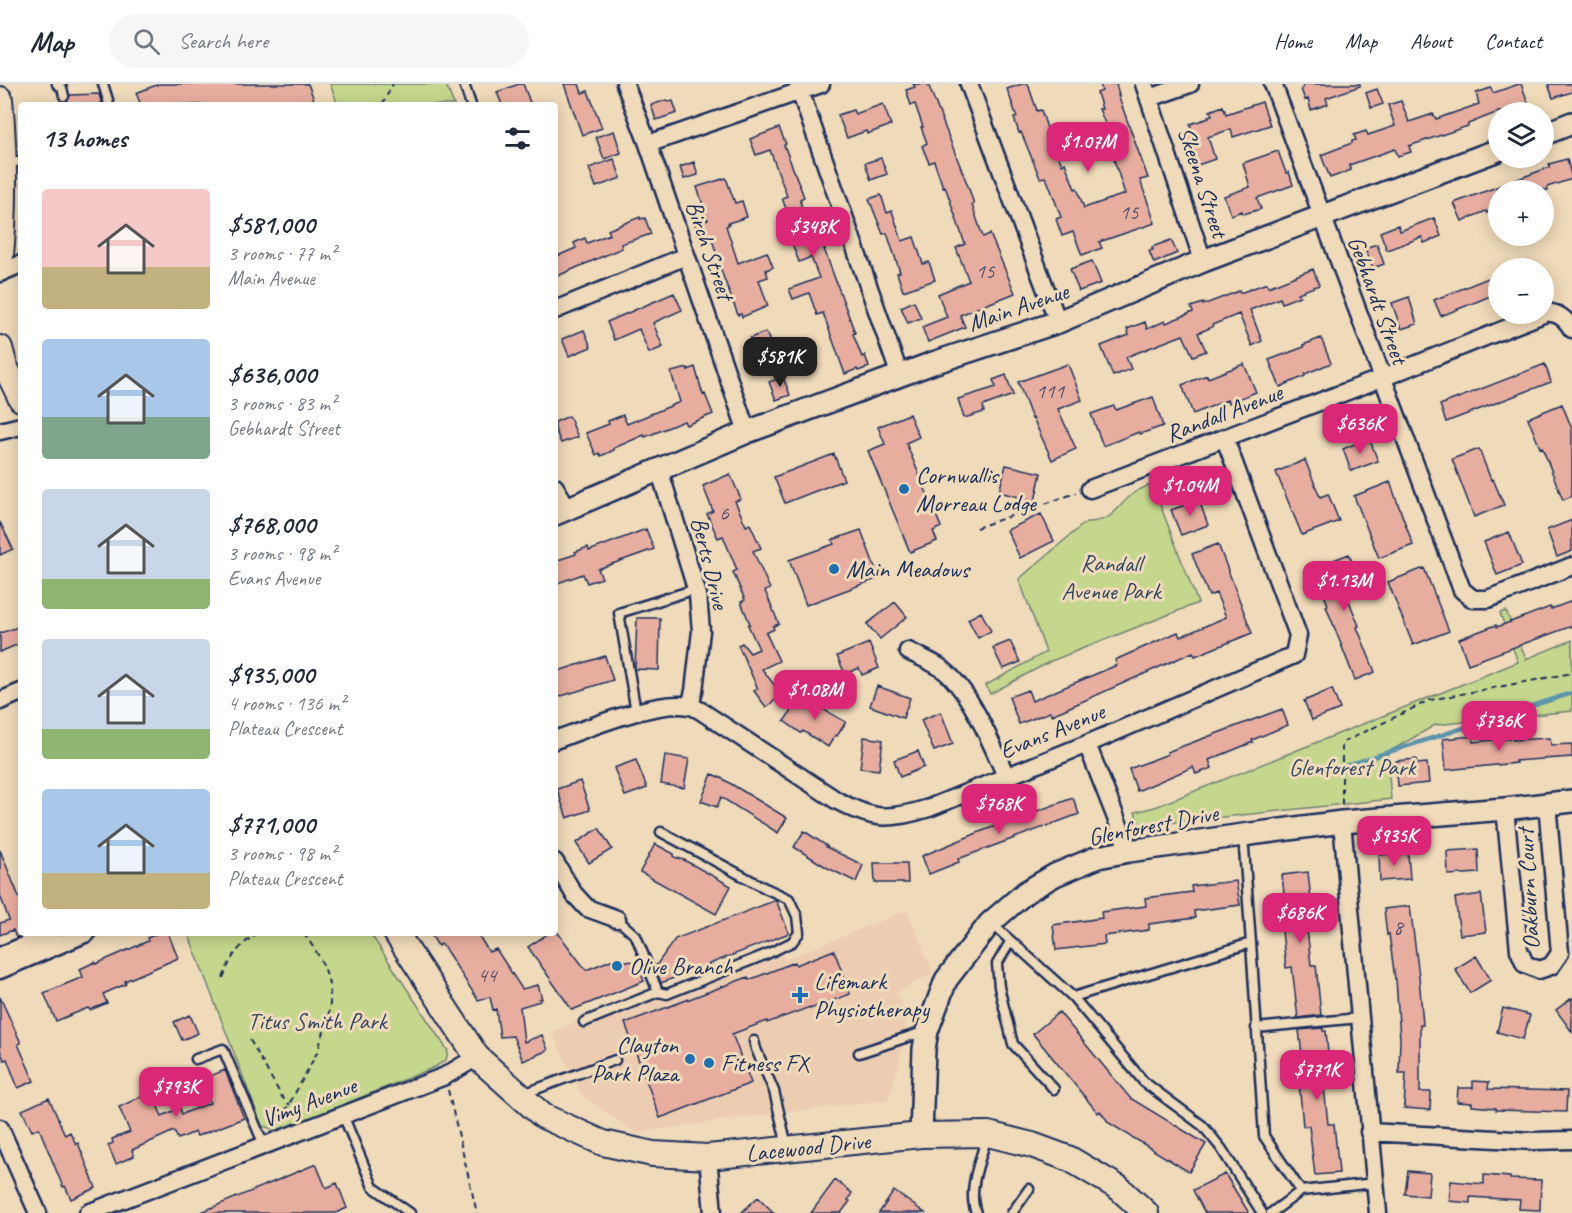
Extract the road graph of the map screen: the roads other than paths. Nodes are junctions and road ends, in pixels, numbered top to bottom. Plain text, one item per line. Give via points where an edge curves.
1 (57, 84) edge
2 (103, 84) edge
3 (464, 84) edge
4 (625, 84) edge
5 (820, 84) edge
6 (969, 84) edge
7 (1190, 84) edge
8 (1273, 84) edge
9 (800, 91) junction
10 (1147, 91) edge
11 (64, 96) dead end
12 (0, 99) edge
13 (108, 102) edge
14 (470, 102) edge
15 (1572, 123) edge
16 (1554, 130) edge
17 (648, 144) junction
18 (1488, 154) edge
19 (13, 162) edge
20 (1322, 216) junction
21 (2, 223) edge
22 (18, 246) edge
23 (687, 256) junction
24 (1203, 261) junction
25 (0, 265) edge
26 (18, 265) edge
27 (0, 273) edge
28 (558, 309) edge
29 (1554, 315) edge
30 (1058, 322) junction
31 (1517, 324) edge
32 (1572, 328) edge
33 (0, 348) edge
34 (900, 376) junction
35 (1382, 378) junction
36 (18, 393) edge
37 (18, 427) edge
38 (0, 431) edge
39 (747, 432) junction
40 (1225, 438) junction
41 (659, 469) junction
42 (1090, 489) road end
43 (562, 511) edge
44 (1572, 566) edge
45 (696, 589) junction
46 (908, 651) dead end
47 (18, 693) edge
48 (0, 700) edge
49 (690, 706) junction
50 (636, 712) junction
51 (558, 739) edge
52 (1087, 744) junction
53 (1006, 776) junction
54 (1572, 801) edge
55 (1547, 803) junction
56 (1505, 808) junction
57 (1342, 822) junction
58 (661, 832) dead end
59 (1243, 835) junction
60 (1129, 851) junction
61 (558, 867) edge
62 (617, 919) joint
63 (990, 922) junction
64 (46, 936) edge
65 (80, 936) edge
66 (398, 936) edge
67 (1010, 942) junction
68 (1251, 943) junction
69 (0, 956) edge
70 (0, 970) edge
71 (658, 992) junction
72 (1073, 997) junction
73 (1359, 1018) junction
74 (584, 1022) dead end
75 (1256, 1028) junction
76 (927, 1031) junction
77 (754, 1041) dead end
78 (859, 1053) dead end
79 (477, 1057) junction
80 (196, 1059) dead end
81 (615, 1060) dead end
82 (1054, 1089) dead end
83 (520, 1095) junction
84 (343, 1115) junction
85 (0, 1128) edge
86 (1369, 1131) junction
87 (988, 1134) junction
88 (921, 1135) junction
89 (1572, 1140) edge
90 (264, 1145) junction
91 (788, 1149) junction
92 (708, 1157) junction
93 (1375, 1184) junction
94 (1029, 1189) dead end
95 (1301, 1191) junction
96 (38, 1213) edge
97 (88, 1213) edge
98 (410, 1213) edge
99 (713, 1213) edge
100 (976, 1213) edge
101 (1012, 1213) edge
102 (1146, 1213) edge
103 (1262, 1213) edge
104 (1271, 1213) edge
105 (1378, 1213) edge

1 - 11 lane
2 - 13 lane
3 - 14 lane
4 - 17 street, Birch Street
5 - 9 street
6 - 30 street
7 - 10 street
8 - 20 street, Gebhardt Street
9 - 17 street
9 - 34 street
10 - 24 street, Skeena Street
12 - 19 main road
15 - 16 street
17 - 23 street, Birch Street
18 - 20 street, Main Avenue
19 - 21 main road
20 - 24 street, Main Avenue
20 - 35 street, Gebhardt Street
21 - 22 main road
21 - 25 main road
23 - 28 street
23 - 39 street, Birch Street
24 - 30 street, Main Avenue
26 - 27 street
29 - 32 street via 1564,317
30 - 34 street, Main Avenue
31 - 35 street, Randall Avenue
33 - 36 main road
34 - 39 street, Main Avenue
35 - 40 street, Randall Avenue
35 - 44 street, Gebhardt Street via 1462,590 1473,599 1488,599
37 - 38 street
39 - 41 street, Main Avenue
40 - 42 street, Randall Avenue
40 - 52 street, Evans Avenue via 1298,635 1294,655
41 - 43 street, Main Avenue
41 - 45 street, Berts Drive
45 - 49 street, Berts Drive via 701,631
45 - 50 lane via 619,613
46 - 53 street via 941,668 962,689
47 - 48 street
49 - 50 street
49 - 53 street, Evans Avenue via 836,800 872,816 906,815
50 - 51 street
52 - 53 street, Evans Avenue
52 - 60 street
54 - 55 street, Glenforest Drive
55 - 56 street, Glenforest Drive
55 - 56 street, Oakburn Court via 1560,953 1551,966 1539,970 1525,964 1519,950
56 - 57 street, Glenforest Drive
57 - 59 street, Glenforest Drive
57 - 73 street
58 - 71 lane via 789,899 799,933 792,942 767,954 667,994
59 - 60 street, Glenforest Drive
59 - 68 lane
60 - 63 street, Glenforest Drive via 1098,857 1055,875 1026,892
61 - 62 street via 587,908
62 - 71 lane via 636,936
63 - 67 lane
63 - 76 street, Glenforest Drive via 946,980
64 - 69 street
65 - 70 street
66 - 79 main road, Lacewood Drive
67 - 72 lane
67 - 82 lane via 997,964 1013,1044
68 - 72 lane
68 - 75 lane
71 - 74 lane
72 - 103 lane via 1144,1082 1203,1126
73 - 75 lane
73 - 86 street
75 - 95 lane via 1264,1136
76 - 78 lane
76 - 88 street, Glenforest Drive
77 - 91 lane via 774,1091
79 - 83 main road, Lacewood Drive
79 - 84 street, Vimy Avenue via 445,1076
80 - 90 lane via 223,1049
81 - 83 lane
83 - 92 main road, Lacewood Drive via 543,1116 603,1143 653,1154
84 - 90 street, Vimy Avenue
84 - 98 lane via 373,1188
85 - 96 street
86 - 89 street
86 - 93 street
87 - 88 main road, Lacewood Drive
87 - 100 lane via 976,1175
87 - 102 main road, Lacewood Drive via 1032,1144 1070,1159 1119,1188
88 - 91 main road, Lacewood Drive
90 - 97 street, Vimy Avenue
91 - 92 main road, Lacewood Drive
92 - 99 street
93 - 95 lane
93 - 105 street
94 - 101 lane
95 - 104 lane

